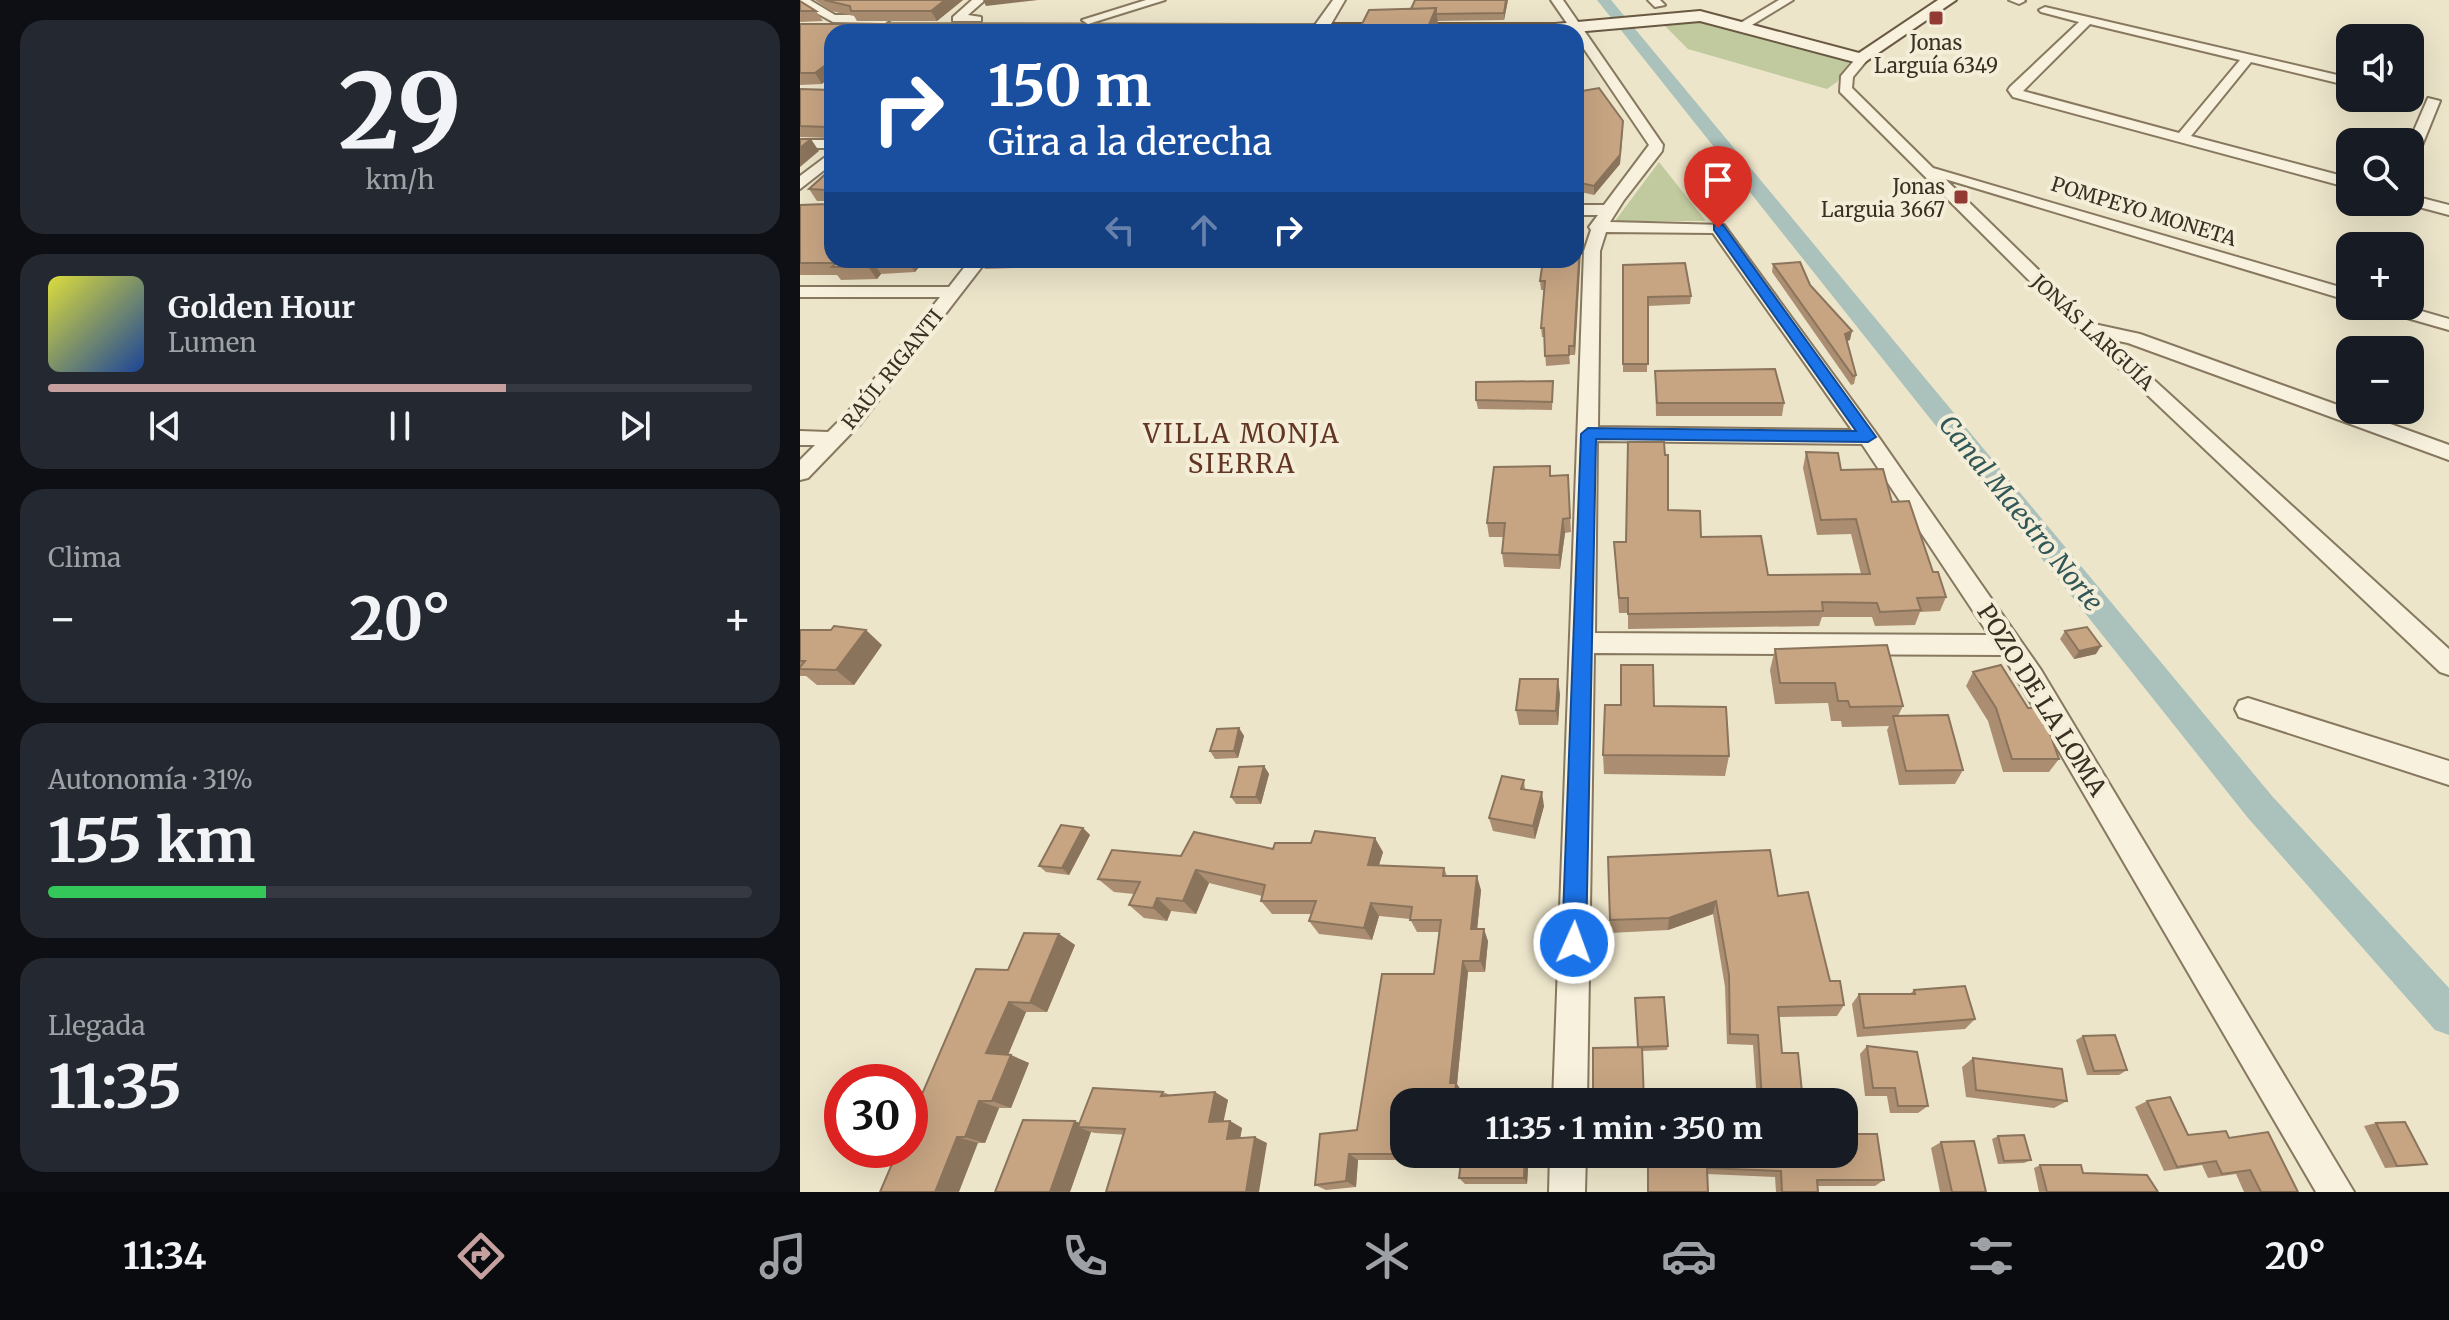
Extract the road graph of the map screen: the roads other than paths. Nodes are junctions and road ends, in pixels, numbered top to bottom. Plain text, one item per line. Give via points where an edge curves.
1 (802, 0) edge
2 (979, 0) edge
3 (1159, 0) edge
4 (1339, 0) edge
5 (1557, 0) edge
6 (1787, 0) edge
7 (1948, 0) edge
8 (2045, 10) dead end
9 (1093, 18) junction
10 (957, 19) junction
11 (2088, 20) junction
12 (950, 24) edge
13 (1071, 24) edge
14 (1318, 24) edge
15 (1571, 24) edge
16 (1743, 25) junction
17 (1584, 34) edge
18 (1584, 45) edge
19 (2248, 58) junction
20 (1862, 59) junction
21 (2336, 79) edge
22 (2449, 105) edge
23 (2419, 128) edge
24 (2182, 138) junction
25 (800, 144) edge
26 (824, 145) edge
27 (824, 153) edge
28 (1925, 171) junction
29 (2336, 179) edge
30 (800, 184) edge
31 (2424, 204) edge
32 (2449, 210) edge
33 (1584, 212) edge
34 (1602, 218) junction
35 (973, 268) edge
36 (800, 292) edge
37 (954, 292) junction
38 (2336, 292) edge
39 (2424, 318) edge
40 (2449, 325) edge
41 (2087, 328) junction
42 (1588, 434) junction
43 (1868, 437) junction
44 (800, 438) edge
45 (836, 439) junction
46 (2449, 453) edge
47 (800, 473) edge
48 (1582, 643) junction
49 (2009, 645) junction
50 (2449, 665) edge
51 (2248, 709) dead end
52 (2449, 773) edge
53 (1570, 1088) edge
54 (1568, 1168) edge
55 (1567, 1192) edge
56 (2336, 1192) edge

1 - 10 street via 833,18
2 - 10 street
3 - 9 street
4 - 14 street
5 - 15 street
6 - 16 street
7 - 20 main road
8 - 11 street
9 - 10 street
9 - 13 street
10 - 12 street
11 - 19 street
11 - 24 street via 2015,90 2018,94
16 - 17 main road via 1689,16 1602,26
16 - 20 main road
18 - 34 street via 1656,145
19 - 21 street
19 - 24 street
20 - 28 street, JONÁS LARGUÍA via 1847,76 1845,89
22 - 23 street via 2427,100
24 - 29 street
25 - 26 street
27 - 30 street
28 - 38 street, POMPEYO MONETA
28 - 41 street, JONÁS LARGUÍA
31 - 32 street
33 - 34 street
34 - 42 street via 1592,251
34 - 43 street, POZO DE LA LOMA via 1718,228
35 - 37 street, RAÚL RIGANTI
36 - 37 street
37 - 45 street, RAÚL RIGANTI
39 - 40 street
41 - 46 street via 2133,338
41 - 50 street, JONÁS LARGUÍA
42 - 43 street
42 - 48 street
43 - 49 street, POZO DE LA LOMA
44 - 45 street
45 - 47 street, RAÚL RIGANTI
48 - 49 street
48 - 53 street
49 - 56 street, POZO DE LA LOMA
51 - 52 street
54 - 55 street

